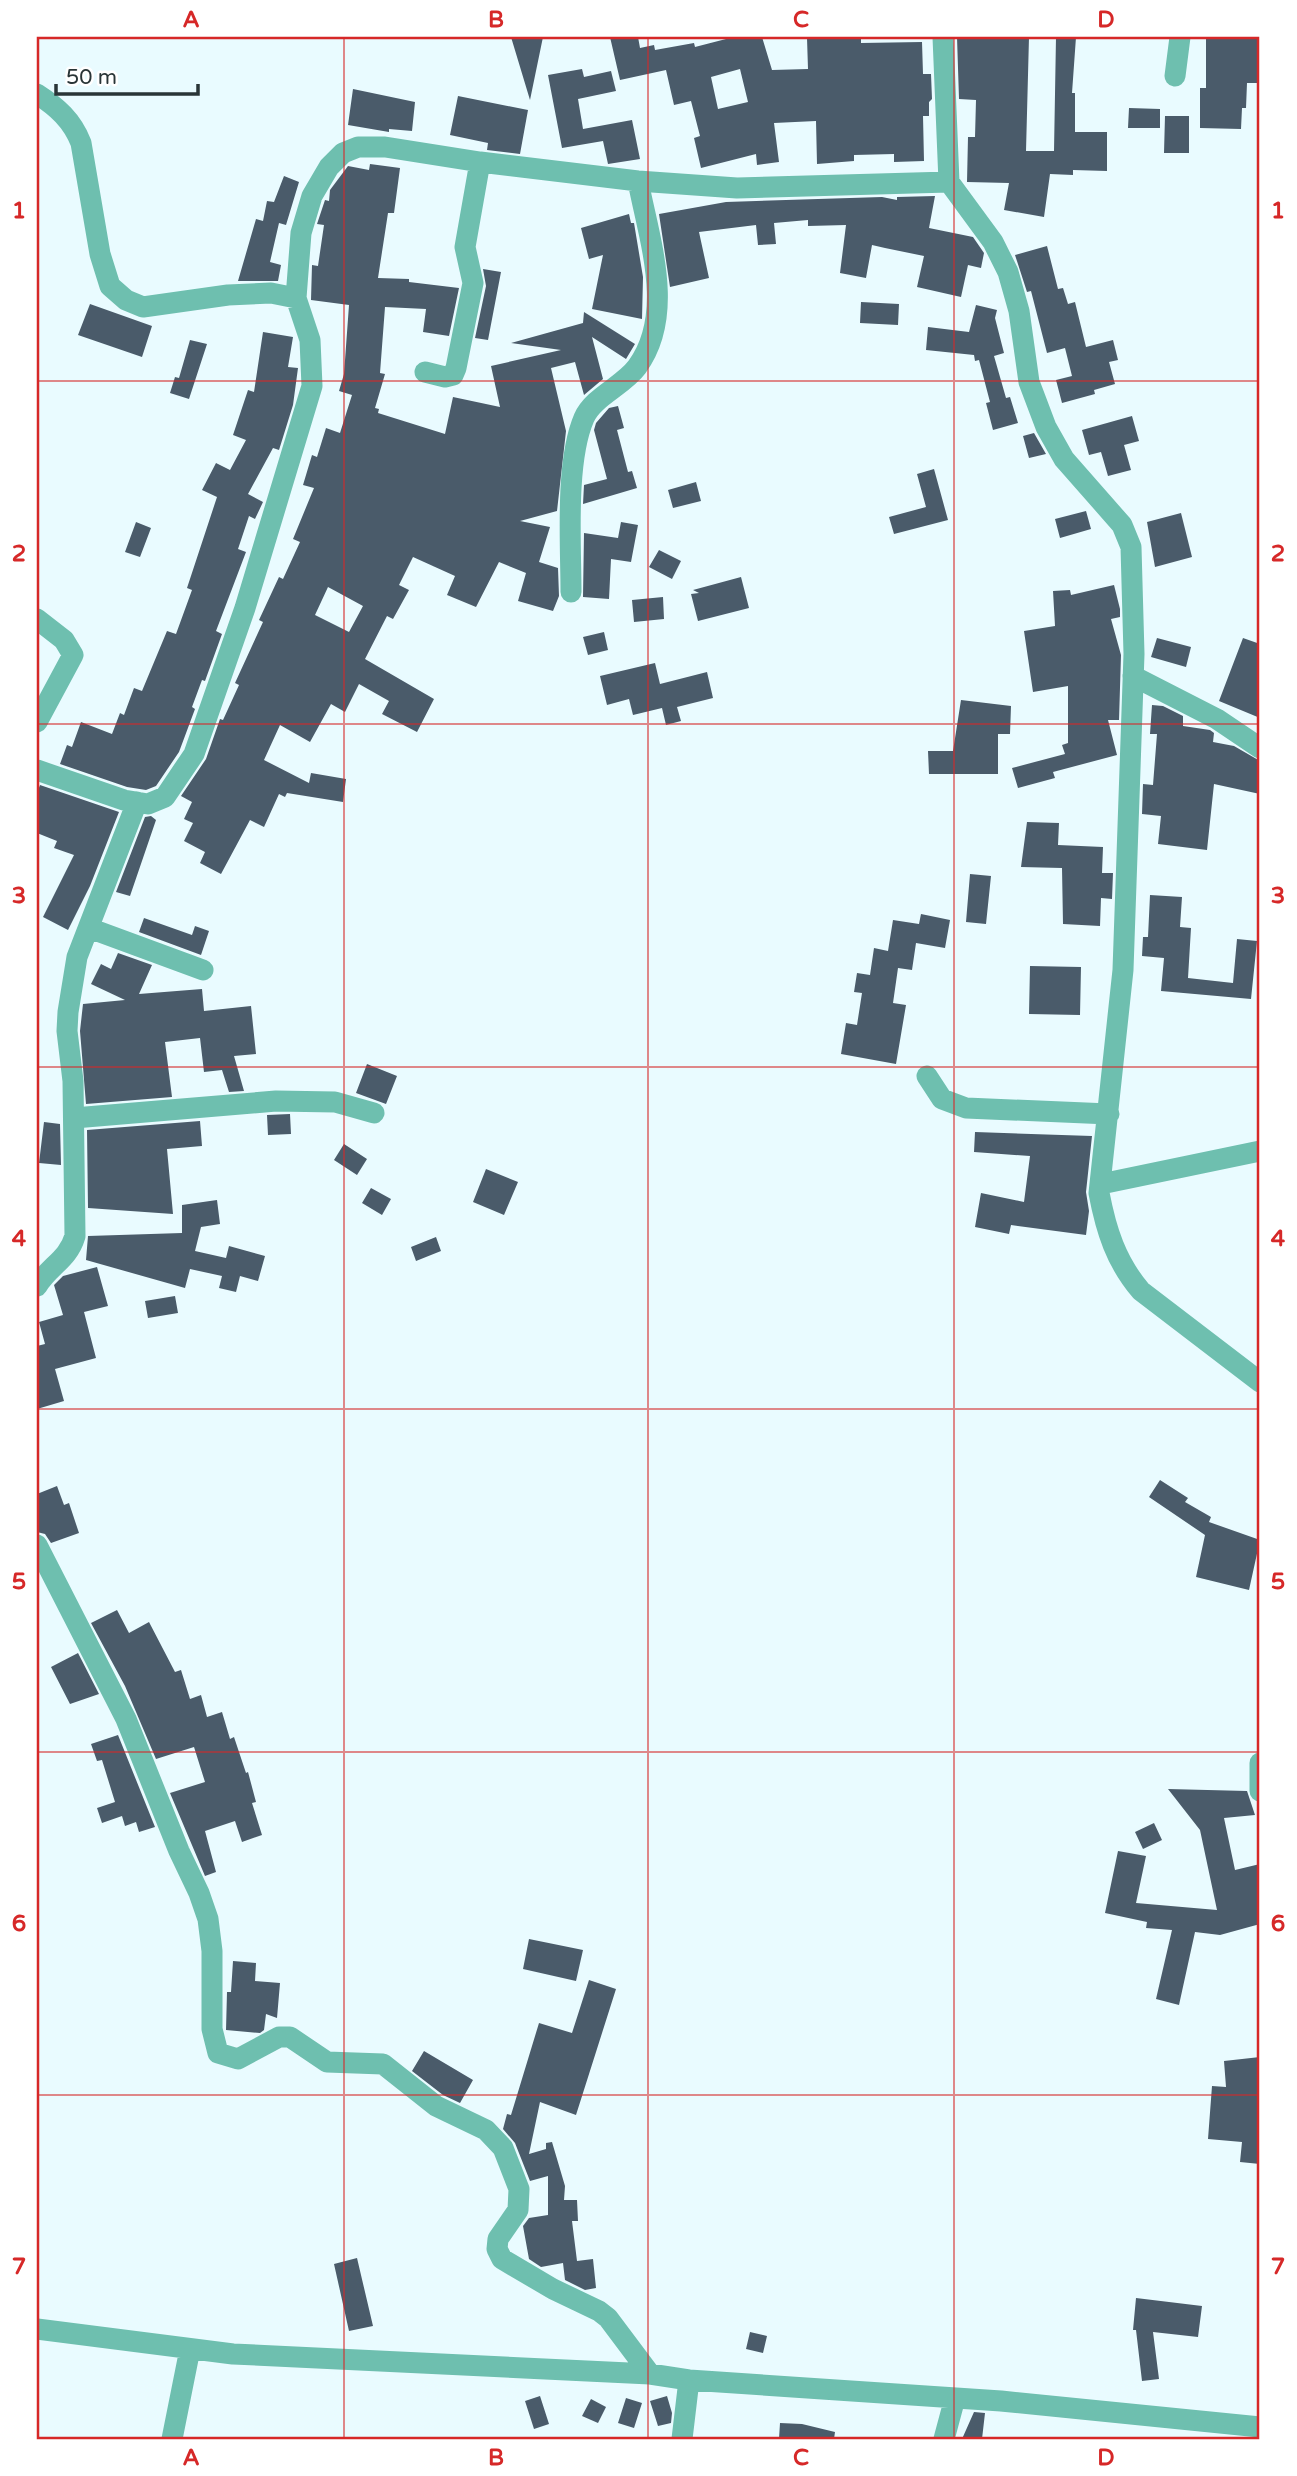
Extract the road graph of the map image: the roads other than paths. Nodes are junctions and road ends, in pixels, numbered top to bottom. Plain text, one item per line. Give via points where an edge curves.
1 (943, 37) edge
2 (1180, 37) edge
3 (1175, 76) dead end
4 (37, 94) edge
5 (480, 162) junction
6 (638, 181) junction
7 (949, 182) junction
8 (296, 299) junction
9 (425, 372) dead end
10 (571, 592) dead end
11 (37, 619) edge
12 (1133, 676) junction
13 (37, 722) edge
14 (1260, 748) edge
15 (37, 770) edge
16 (137, 802) junction
17 (89, 928) junction
18 (203, 970) dead end
19 (927, 1076) dead end
20 (374, 1113) dead end
21 (1109, 1114) junction
22 (75, 1118) junction
23 (1260, 1152) edge
24 (1101, 1184) junction
25 (37, 1286) edge
26 (1259, 1379) edge
27 (37, 1545) edge
28 (1260, 1763) edge
29 (1260, 1791) edge
30 (37, 2329) edge
31 (190, 2348) junction
32 (650, 2374) junction
33 (689, 2380) junction
34 (955, 2398) junction
35 (1260, 2427) edge
36 (172, 2439) edge
37 (682, 2439) edge
38 (944, 2439) edge

1 - 7 street
2 - 3 street
4 - 8 street via 57,107 76,129 100,254 110,286 126,300 143,307 228,295 271,293
5 - 6 street
5 - 8 street via 385,147 358,147 343,153 312,196 301,233
5 - 9 street via 465,247 473,283 456,368 445,377
6 - 7 street via 737,188
6 - 10 street via 657,286 655,325 637,367 584,416 570,510
7 - 12 street via 993,242 1008,272 1029,382 1046,427 1064,459 1129,536
8 - 16 street via 310,340 312,386 253,582 194,754 164,797 155,803
11 - 13 street via 64,640 73,655
12 - 14 street via 1217,719
12 - 21 street via 1123,970
15 - 16 street
16 - 17 street
17 - 18 street
17 - 22 street via 78,957 68,1012
19 - 21 street via 942,1099 966,1108
20 - 22 street via 335,1102 276,1101
21 - 24 street
22 - 25 street via 75,1237 64,1259
23 - 24 street
24 - 26 street via 1105,1225 1126,1274 1141,1291
27 - 32 street via 126,1719 199,1893 212,1951 212,2029 218,2053 238,2059 279,2037 290,2037 327,2062 383,2064 436,2106 486,2130 503,2148 519,2189 518,2210 498,2239 502,2259 599,2311
28 - 29 street
30 - 31 street
31 - 32 street via 233,2354
31 - 36 street
32 - 33 street
33 - 34 street
33 - 37 street
34 - 35 street
34 - 38 street

